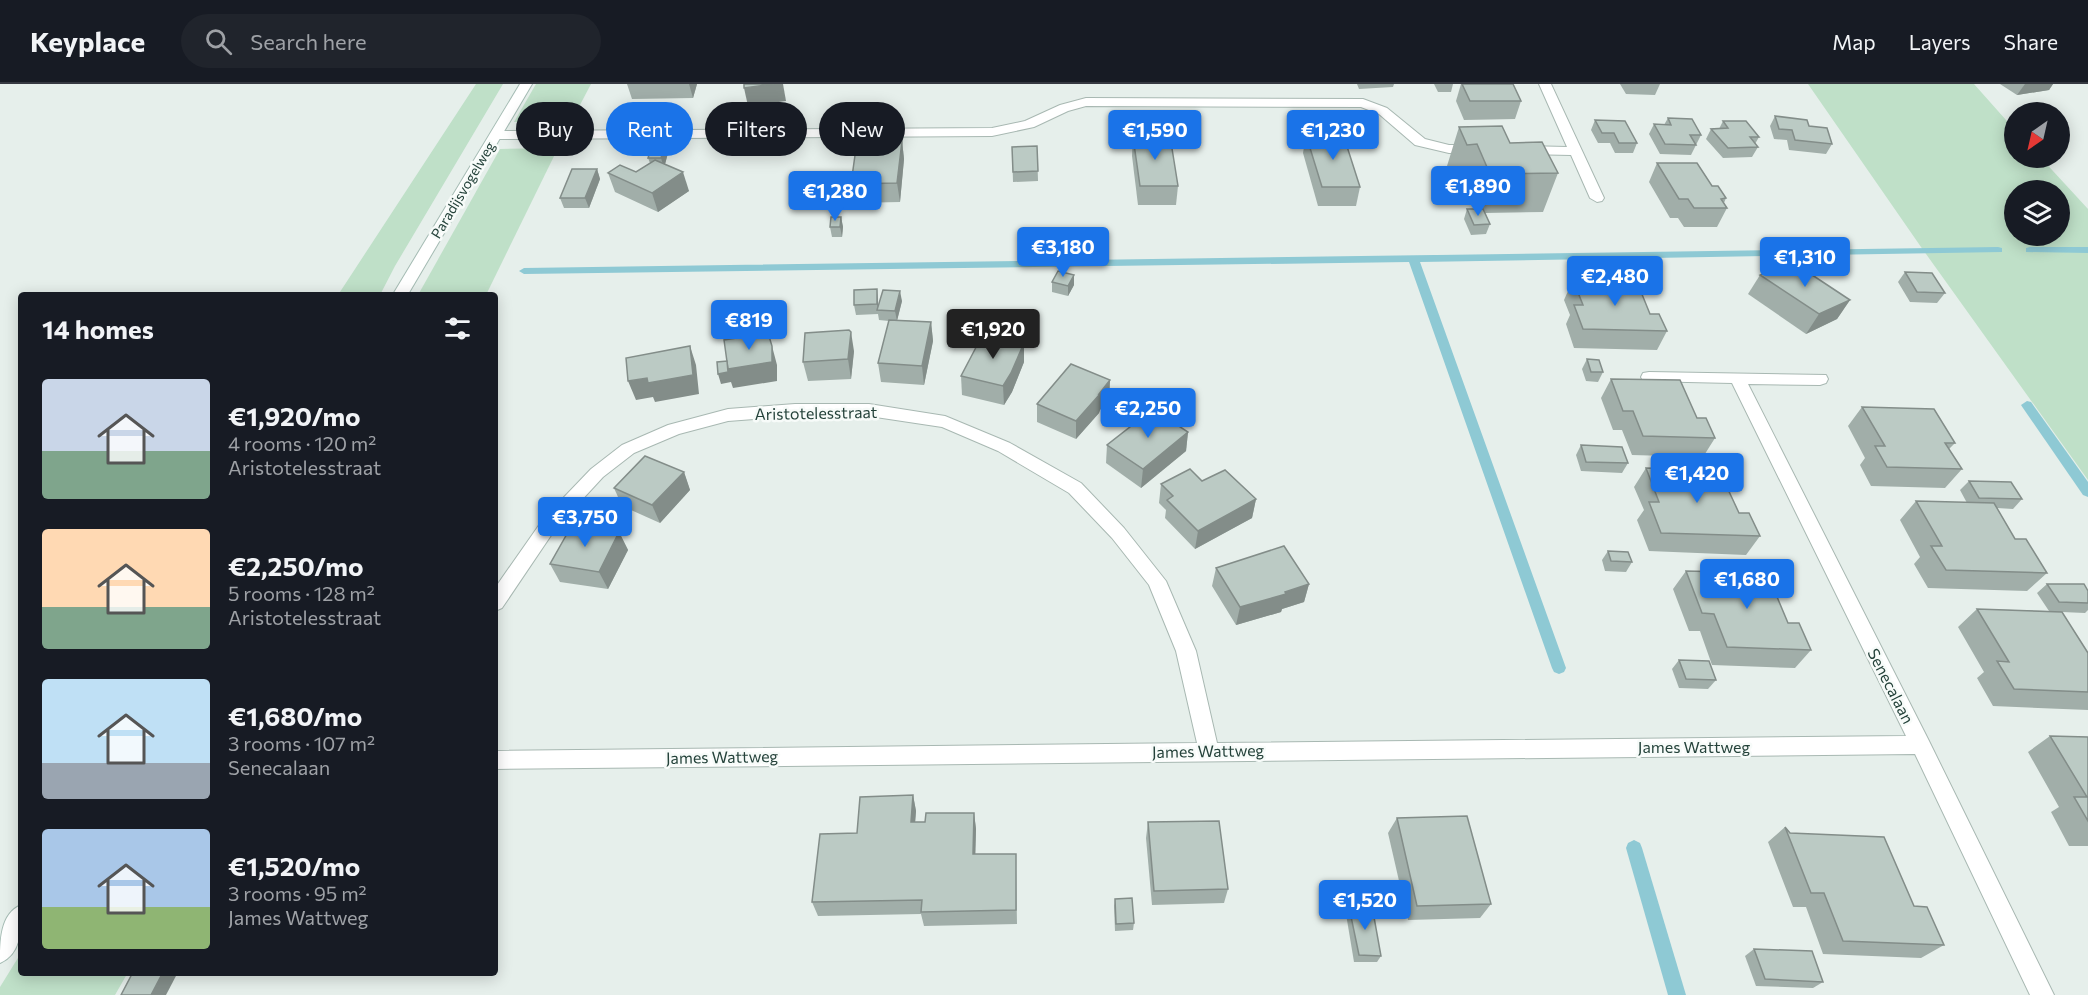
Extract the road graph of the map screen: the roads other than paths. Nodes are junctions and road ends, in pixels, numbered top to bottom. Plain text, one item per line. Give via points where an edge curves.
1 (526, 84) edge
2 (1545, 84) edge
3 (496, 135) junction
4 (1577, 151) junction
5 (1597, 198) dead end
6 (401, 292) edge
7 (1649, 377) edge
8 (1737, 378) junction
9 (1820, 379) dead end
10 (498, 599) edge
11 (1921, 745) junction
12 (1209, 751) junction
13 (498, 760) edge
14 (18, 921) edge
15 (0, 951) edge
16 (2042, 995) edge

1 - 3 street, Paradijsvogelweg
2 - 4 street
3 - 4 street via 992,132 1029,124 1086,102 1364,103 1383,111 1420,142 1449,149
3 - 6 street, Paradijsvogelweg
4 - 5 street
7 - 8 street
8 - 9 street
8 - 11 street, Senecalaan
10 - 12 street, Aristotelesstraat via 550,523 597,473 628,449 674,429 728,415 795,410 869,410 945,422 1004,447 1075,488 1157,581 1186,651
11 - 12 street, James Wattweg
11 - 16 street, Senecalaan
12 - 13 street, James Wattweg
14 - 15 street

